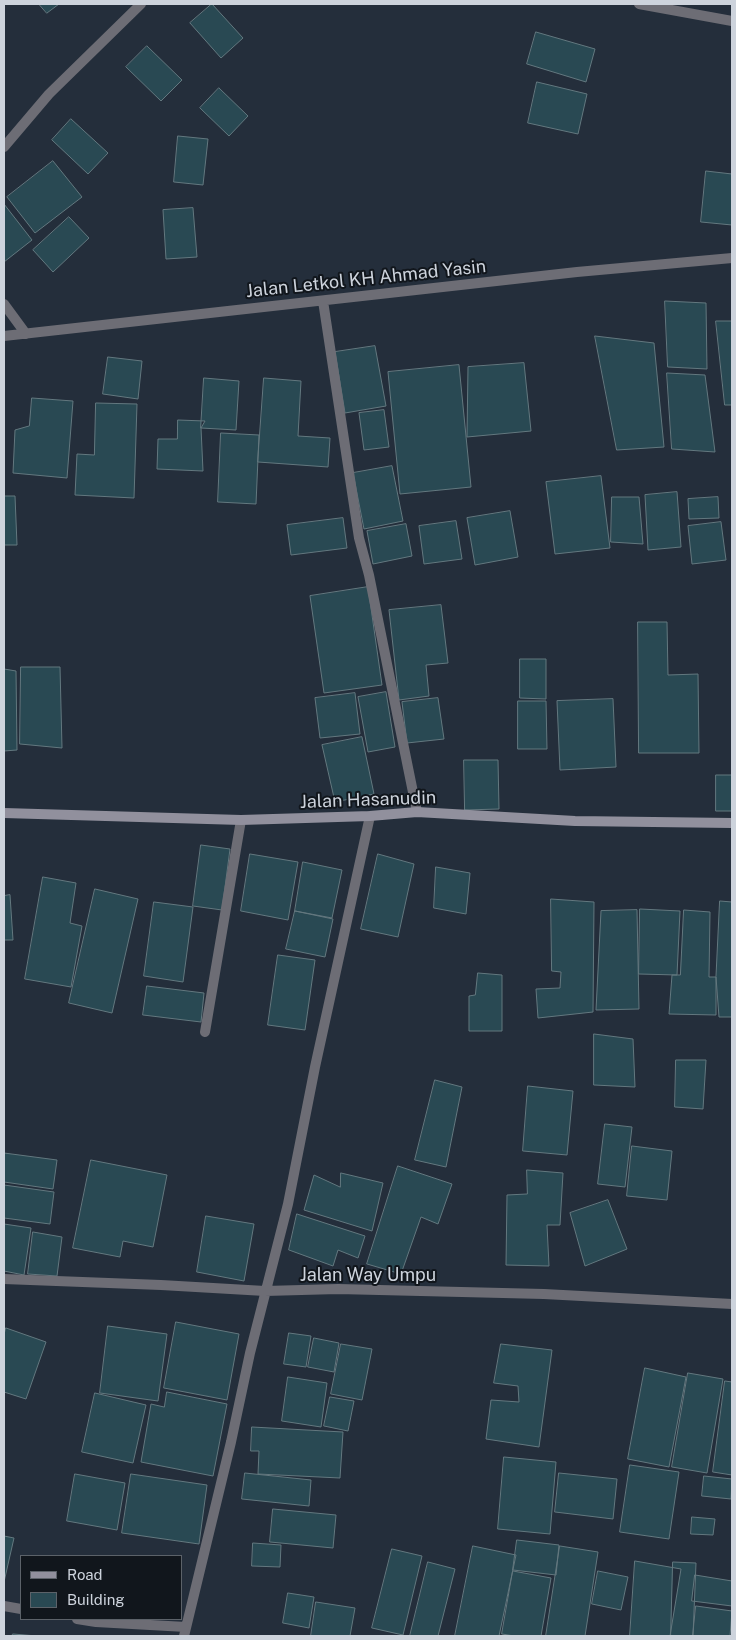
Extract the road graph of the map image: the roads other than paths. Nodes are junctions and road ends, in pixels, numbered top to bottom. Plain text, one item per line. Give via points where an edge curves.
1 (141, 4) edge
2 (639, 4) edge
3 (732, 21) edge
4 (4, 148) edge
5 (732, 258) edge
6 (323, 301) junction
7 (4, 304) edge
8 (26, 334) junction
9 (4, 336) edge
10 (417, 812) junction
11 (4, 814) edge
12 (370, 816) junction
13 (241, 820) junction
14 (732, 823) edge
15 (205, 1032) dead end
16 (4, 1279) edge
17 (265, 1291) junction
18 (732, 1304) edge
19 (4, 1606) edge
20 (20, 1609) edge
21 (83, 1620) edge
22 (185, 1632) edge

1 - 4 street via 49,94
2 - 3 street
5 - 6 street, Jalan Letkol KH Ahmad Yasin
6 - 8 street, Jalan Letkol KH Ahmad Yasin
6 - 10 street via 359,538
7 - 8 street
8 - 9 street, Jalan Letkol KH Ahmad Yasin
10 - 12 main road, Jalan Hasanudin
10 - 14 main road, Jalan Hasanudin via 575,821
11 - 13 main road, Jalan Hasanudin
12 - 13 main road, Jalan Hasanudin
12 - 17 street via 288,1204
13 - 15 street
16 - 17 street, Jalan Way Umpu
17 - 18 street, Jalan Way Umpu via 338,1288
17 - 22 street
19 - 20 street
21 - 22 street

